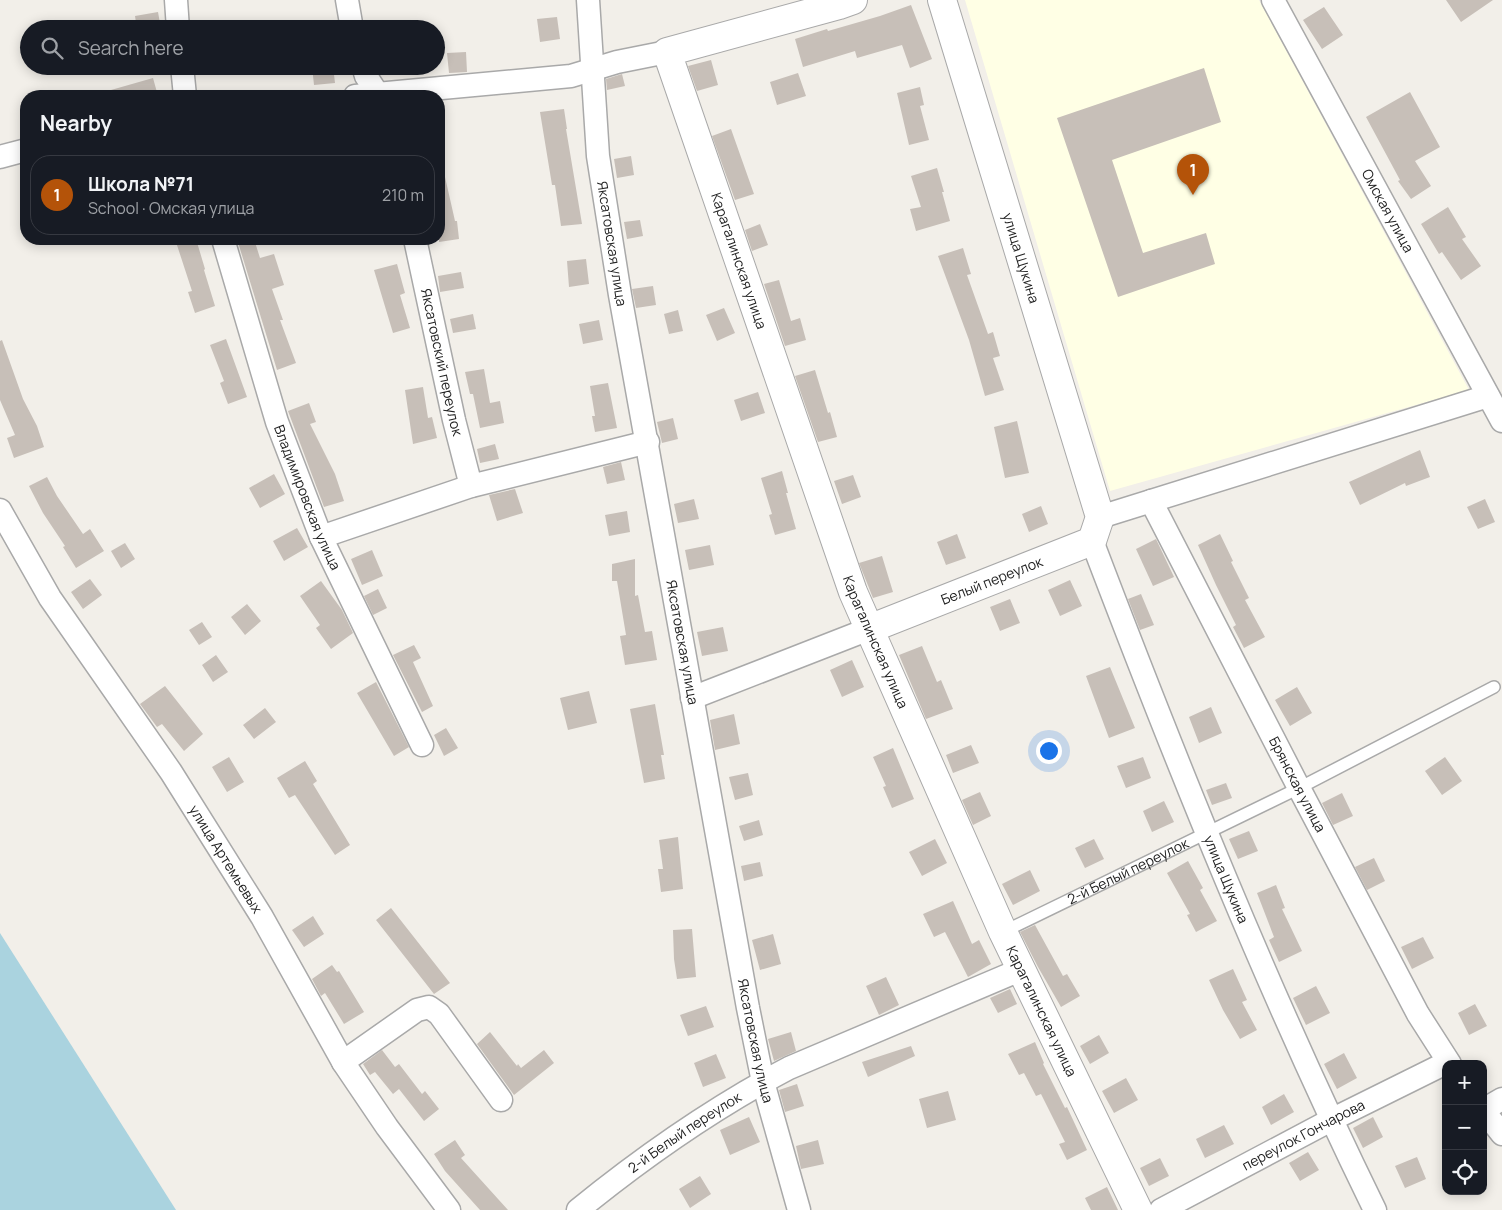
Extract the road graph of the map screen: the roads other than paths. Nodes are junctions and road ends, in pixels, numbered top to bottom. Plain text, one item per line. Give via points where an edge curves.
1 (176, 0) edge
2 (347, 0) edge
3 (588, 0) edge
4 (853, 0) edge
5 (942, 0) edge
6 (1273, 0) edge
7 (177, 20) edge
8 (350, 20) edge
9 (667, 52) junction
10 (593, 70) junction
11 (183, 75) edge
12 (366, 75) edge
13 (184, 90) edge
14 (376, 90) edge
15 (429, 90) edge
16 (20, 152) edge
17 (0, 158) edge
18 (225, 245) edge
19 (416, 245) edge
20 (1488, 396) junction
21 (1502, 421) edge
22 (648, 442) junction
23 (471, 486) junction
24 (1151, 501) junction
25 (0, 510) edge
26 (1096, 529) junction
27 (321, 537) junction
28 (869, 629) junction
29 (1494, 687) dead end
30 (692, 698) junction
31 (422, 745) dead end
32 (1299, 788) junction
33 (1206, 832) junction
34 (1003, 932) junction
35 (1020, 970) junction
36 (1447, 1060) edge
37 (343, 1062) junction
38 (1442, 1066) edge
39 (763, 1082) junction
40 (1502, 1099) edge
41 (501, 1100) dead end
42 (1487, 1108) edge
43 (1487, 1115) edge
44 (1333, 1119) junction
45 (1502, 1134) edge
46 (450, 1210) edge
47 (578, 1210) edge
48 (799, 1210) edge
49 (1138, 1210) edge
50 (1161, 1210) edge
51 (1375, 1210) edge

1 - 7 street
2 - 8 street
3 - 10 street
4 - 9 street
5 - 26 street, улица Щукина
6 - 20 street, Омская улица
9 - 10 street
9 - 28 street, Карагалинская улица via 853,592
10 - 15 street via 570,76
10 - 22 street, Яксатовская улица via 598,156
11 - 13 street
12 - 14 street
16 - 17 street
18 - 27 street, Владимировская улица via 276,422
19 - 23 street, Яксатовский переулок
20 - 21 street, Омская улица
20 - 24 street
22 - 23 street
22 - 30 street, Яксатовская улица
23 - 27 street
24 - 26 street
24 - 32 street, Брянская улица
25 - 37 street, улица Артемьевых via 50,598 171,772 257,909
26 - 28 street, Белый переулок
26 - 33 street, улица Щукина
27 - 31 street, Владимировская улица
28 - 30 street
28 - 34 street, Карагалинская улица
29 - 32 lane, 2-й Белый переулок
30 - 39 street, Яксатовская улица
32 - 33 lane, 2-й Белый переулок
32 - 36 street, Брянская улица via 1418,1014
33 - 34 lane, 2-й Белый переулок
33 - 44 street, улица Щукина via 1292,1036
34 - 35 street, Карагалинская улица
35 - 39 street, 2-й Белый переулок via 788,1068
35 - 49 street, Карагалинская улица
37 - 41 street via 417,1010 429,1007 439,1014
37 - 46 street, улица Артемьевых
38 - 44 street, переулок Гончарова
39 - 47 street, 2-й Белый переулок via 624,1172
39 - 48 street, Яксатовская улица
40 - 42 street
43 - 45 street
44 - 50 street, переулок Гончарова
44 - 51 street, улица Щукина

